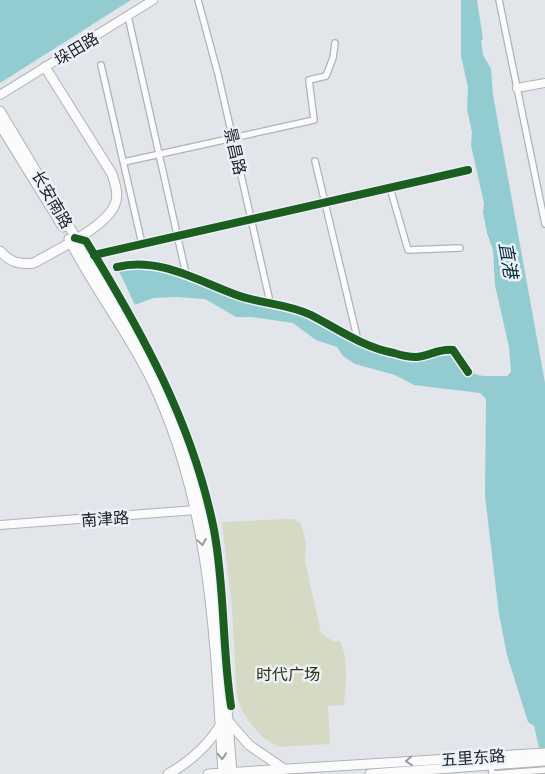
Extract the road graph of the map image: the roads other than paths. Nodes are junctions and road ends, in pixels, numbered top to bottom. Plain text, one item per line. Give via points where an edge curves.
1 (153, 0) edge
2 (198, 0) edge
3 (499, 0) edge
4 (128, 16) junction
5 (335, 43) dead end
6 (101, 65) dead end
7 (45, 67) junction
8 (545, 83) edge
9 (517, 88) junction
10 (0, 95) edge
11 (0, 110) edge
12 (0, 125) edge
13 (232, 138) junction
14 (160, 154) junction
15 (315, 161) dead end
16 (124, 162) junction
17 (468, 170) dead end
18 (390, 188) junction
19 (48, 196) junction
20 (324, 203) junction
21 (251, 218) junction
22 (545, 224) edge
23 (178, 236) junction
24 (73, 240) junction
25 (142, 244) junction
26 (460, 248) dead end
27 (0, 251) edge
28 (94, 255) junction
29 (117, 267) dead end
30 (186, 274) junction
31 (270, 302) junction
32 (358, 341) junction
33 (468, 372) dead end
34 (203, 510) junction
35 (0, 525) edge
36 (231, 706) dead end
37 (227, 720) junction
38 (220, 726) junction
39 (545, 753) edge
40 (545, 761) edge
41 (529, 762) junction
42 (491, 765) edge
43 (284, 769) junction
44 (545, 770) edge
45 (168, 774) edge
46 (208, 774) edge
47 (227, 774) edge
48 (370, 774) edge

1 - 4 street, 垛田路
2 - 13 street, 景昌路
3 - 9 street
4 - 7 street, 垛田路
4 - 14 street
5 - 13 street via 326,76 309,80 314,120
6 - 16 street
7 - 10 street, 垛田路
7 - 24 main road via 112,174 117,189 111,212
8 - 9 street
9 - 22 street
11 - 19 main road, 长安南路
12 - 19 main road, 长安南路
13 - 14 street
13 - 21 street, 景昌路
14 - 16 street
14 - 23 street
15 - 20 street
16 - 25 street
17 - 18 street
18 - 20 street
18 - 26 street via 408,250
19 - 24 main road, 长安南路
20 - 21 street
20 - 32 street
21 - 23 street
21 - 31 street, 景昌路
23 - 25 street
23 - 30 street
24 - 27 main road via 34,263 8,260
24 - 28 street via 86,241
24 - 34 main road, 长安南路 via 151,379
25 - 28 street
28 - 34 street via 165,380 192,447
29 - 30 street via 132,264
30 - 31 street via 234,295
31 - 32 street via 310,315
32 - 33 street via 392,353 417,357 445,349 453,350
34 - 35 street, 南津路
34 - 36 street via 220,569
34 - 37 main road, 长安南路 via 220,618
34 -> 38 main road, 长安南路
37 - 43 main road via 249,746
37 - 47 main road, 长安南路
38 - 45 main road via 209,744 184,766
38 -> 47 main road, 长安南路
39 - 41 main road
40 - 41 main road
41 - 42 main road, 五里东路
41 - 44 street
42 -> 43 main road, 五里东路
42 - 48 main road, 五里东路
43 - 47 main road, 五里东路
46 - 47 main road, 五里东路

